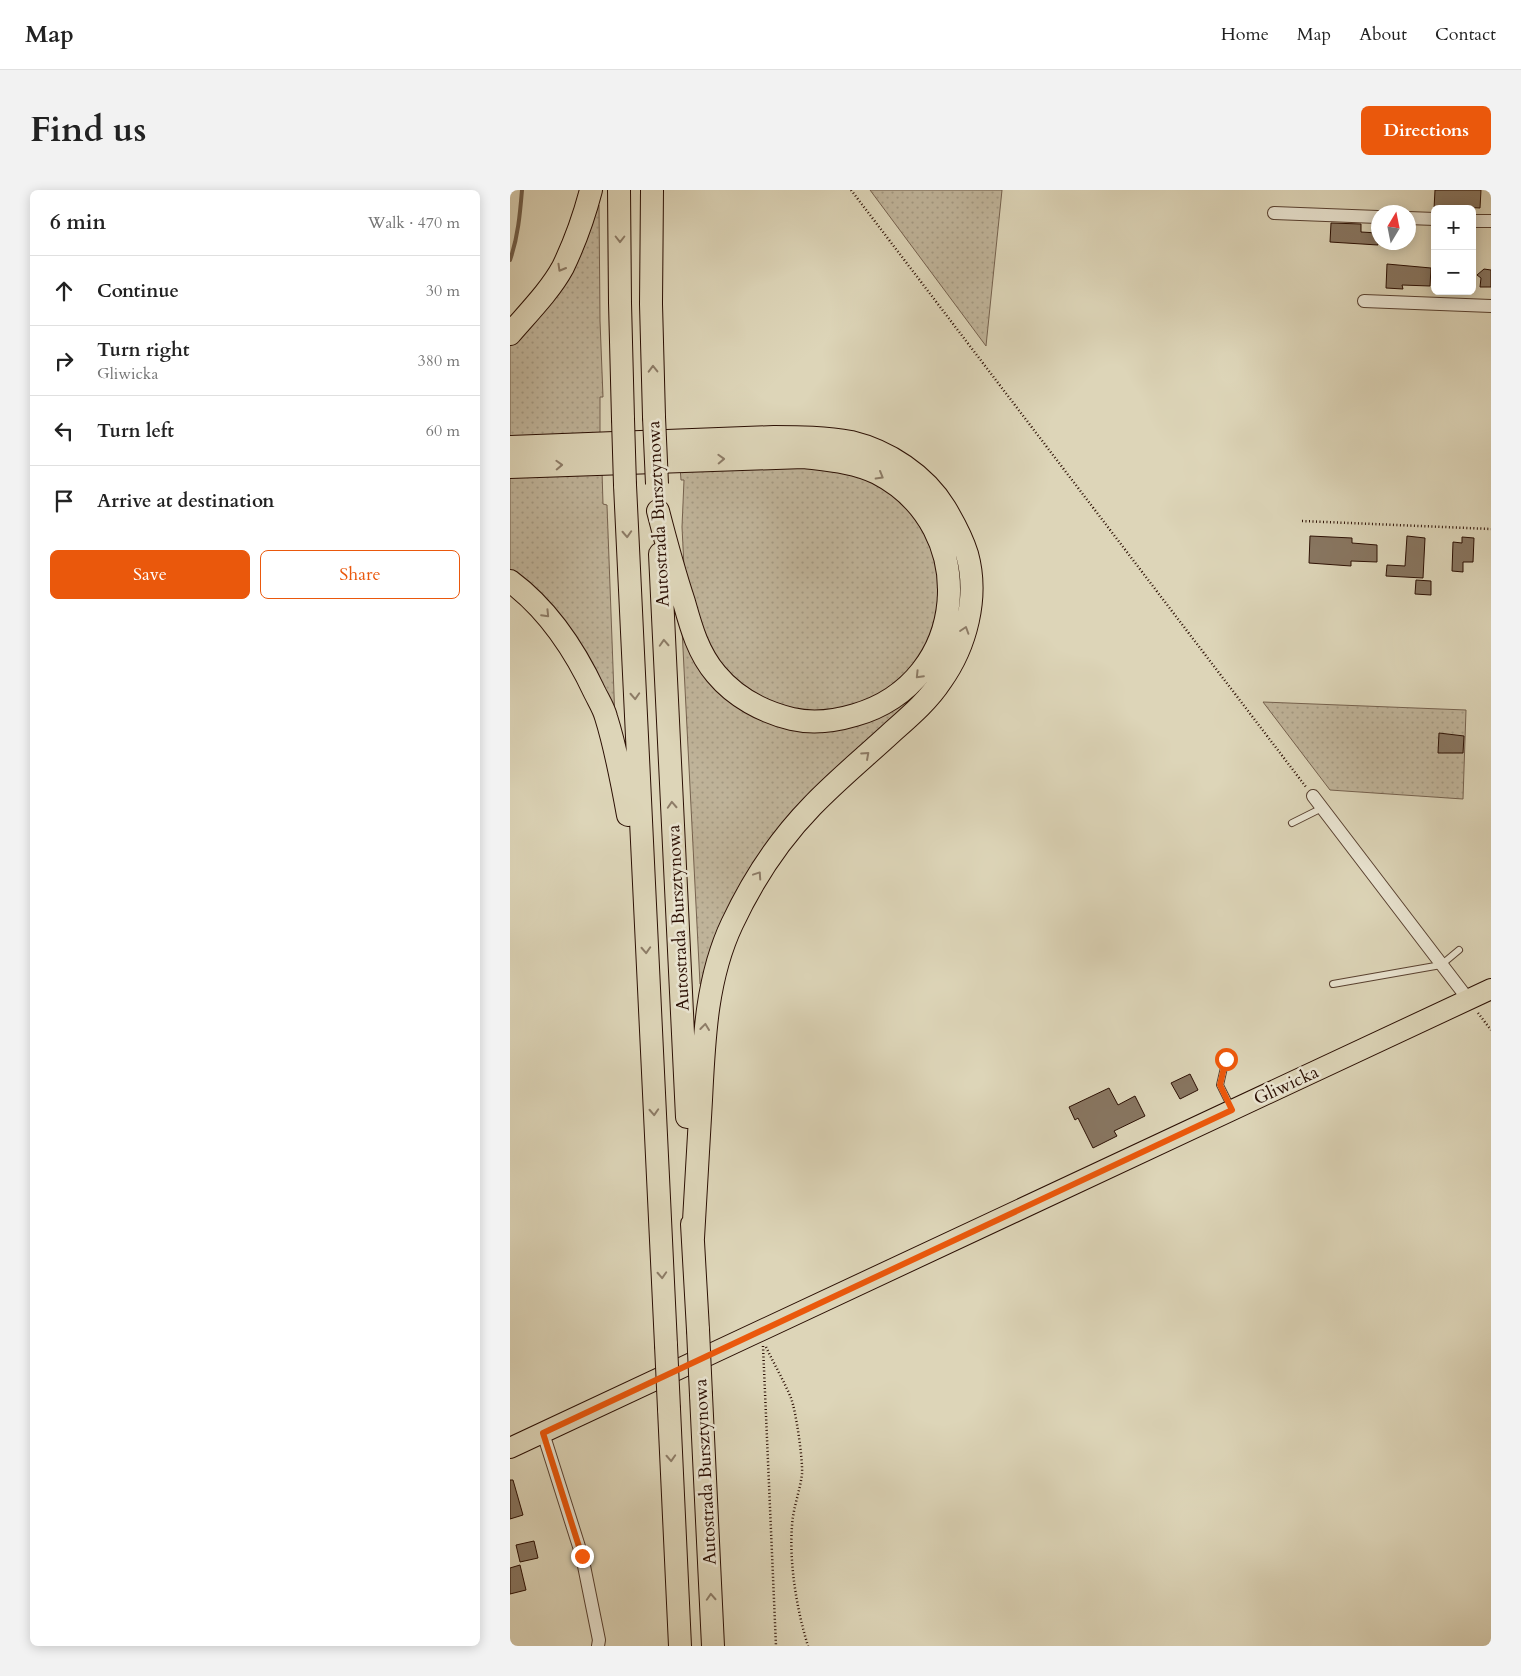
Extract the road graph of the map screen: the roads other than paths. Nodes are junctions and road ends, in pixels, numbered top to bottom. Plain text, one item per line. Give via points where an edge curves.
1 (591, 190) edge
2 (620, 190) edge
3 (652, 190) edge
4 (1274, 213) dead end
5 (1371, 217) edge
6 (1416, 218) edge
7 (1431, 219) edge
8 (1476, 220) edge
9 (1491, 221) edge
10 (1364, 301) dead end
11 (1491, 306) edge
12 (510, 334) edge
13 (510, 447) edge
14 (510, 467) edge
15 (658, 511) junction
16 (510, 581) edge
17 (1313, 796) road end
18 (1322, 808) junction
19 (1292, 822) dead end
20 (644, 901) junction
21 (1459, 950) dead end
22 (1442, 964) junction
23 (1333, 984) dead end
24 (1491, 989) edge
25 (1468, 999) junction
26 (1226, 1059) dead end
27 (1232, 1110) junction
28 (693, 1238) junction
29 (543, 1433) junction
30 (510, 1448) edge
31 (598, 1646) edge
32 (680, 1646) edge
33 (713, 1646) edge

1 -> 12 highway via 581,227 562,268 537,304
2 -> 20 highway, Autostrada Bursztynowa, bridge via 625,485
15 -> 3 highway, Autostrada Bursztynowa, bridge via 651,304
4 - 5 street
6 - 7 street
8 - 9 street
10 - 11 street
28 -> 13 highway via 704,1038 712,987 730,928 752,883 780,842 813,805 918,708 941,682 958,653 968,622 971,591 967,556 957,528 938,496 914,472 884,454 850,442 774,437
14 -> 15 highway via 804,457 846,463 877,473 922,510 936,533 946,560 947,617 939,645 925,669 903,692 873,710 840,720 807,722 772,714 740,696 715,673 696,640
28 -> 15 highway, Autostrada Bursztynowa
16 -> 20 highway via 556,624 585,670 606,716 621,772
17 - 18 street
18 - 19 lane
18 - 22 street
20 -> 32 highway, Autostrada Bursztynowa, bridge
21 - 22 lane
22 - 23 lane
22 - 25 street
24 - 25 main road, Gliwicka
25 - 27 main road, Gliwicka
26 - 27 lane via 1220,1085
27 - 29 main road, Gliwicka
33 -> 28 highway, Autostrada Bursztynowa, bridge
29 - 30 main road, Gliwicka
29 - 31 street via 582,1556

